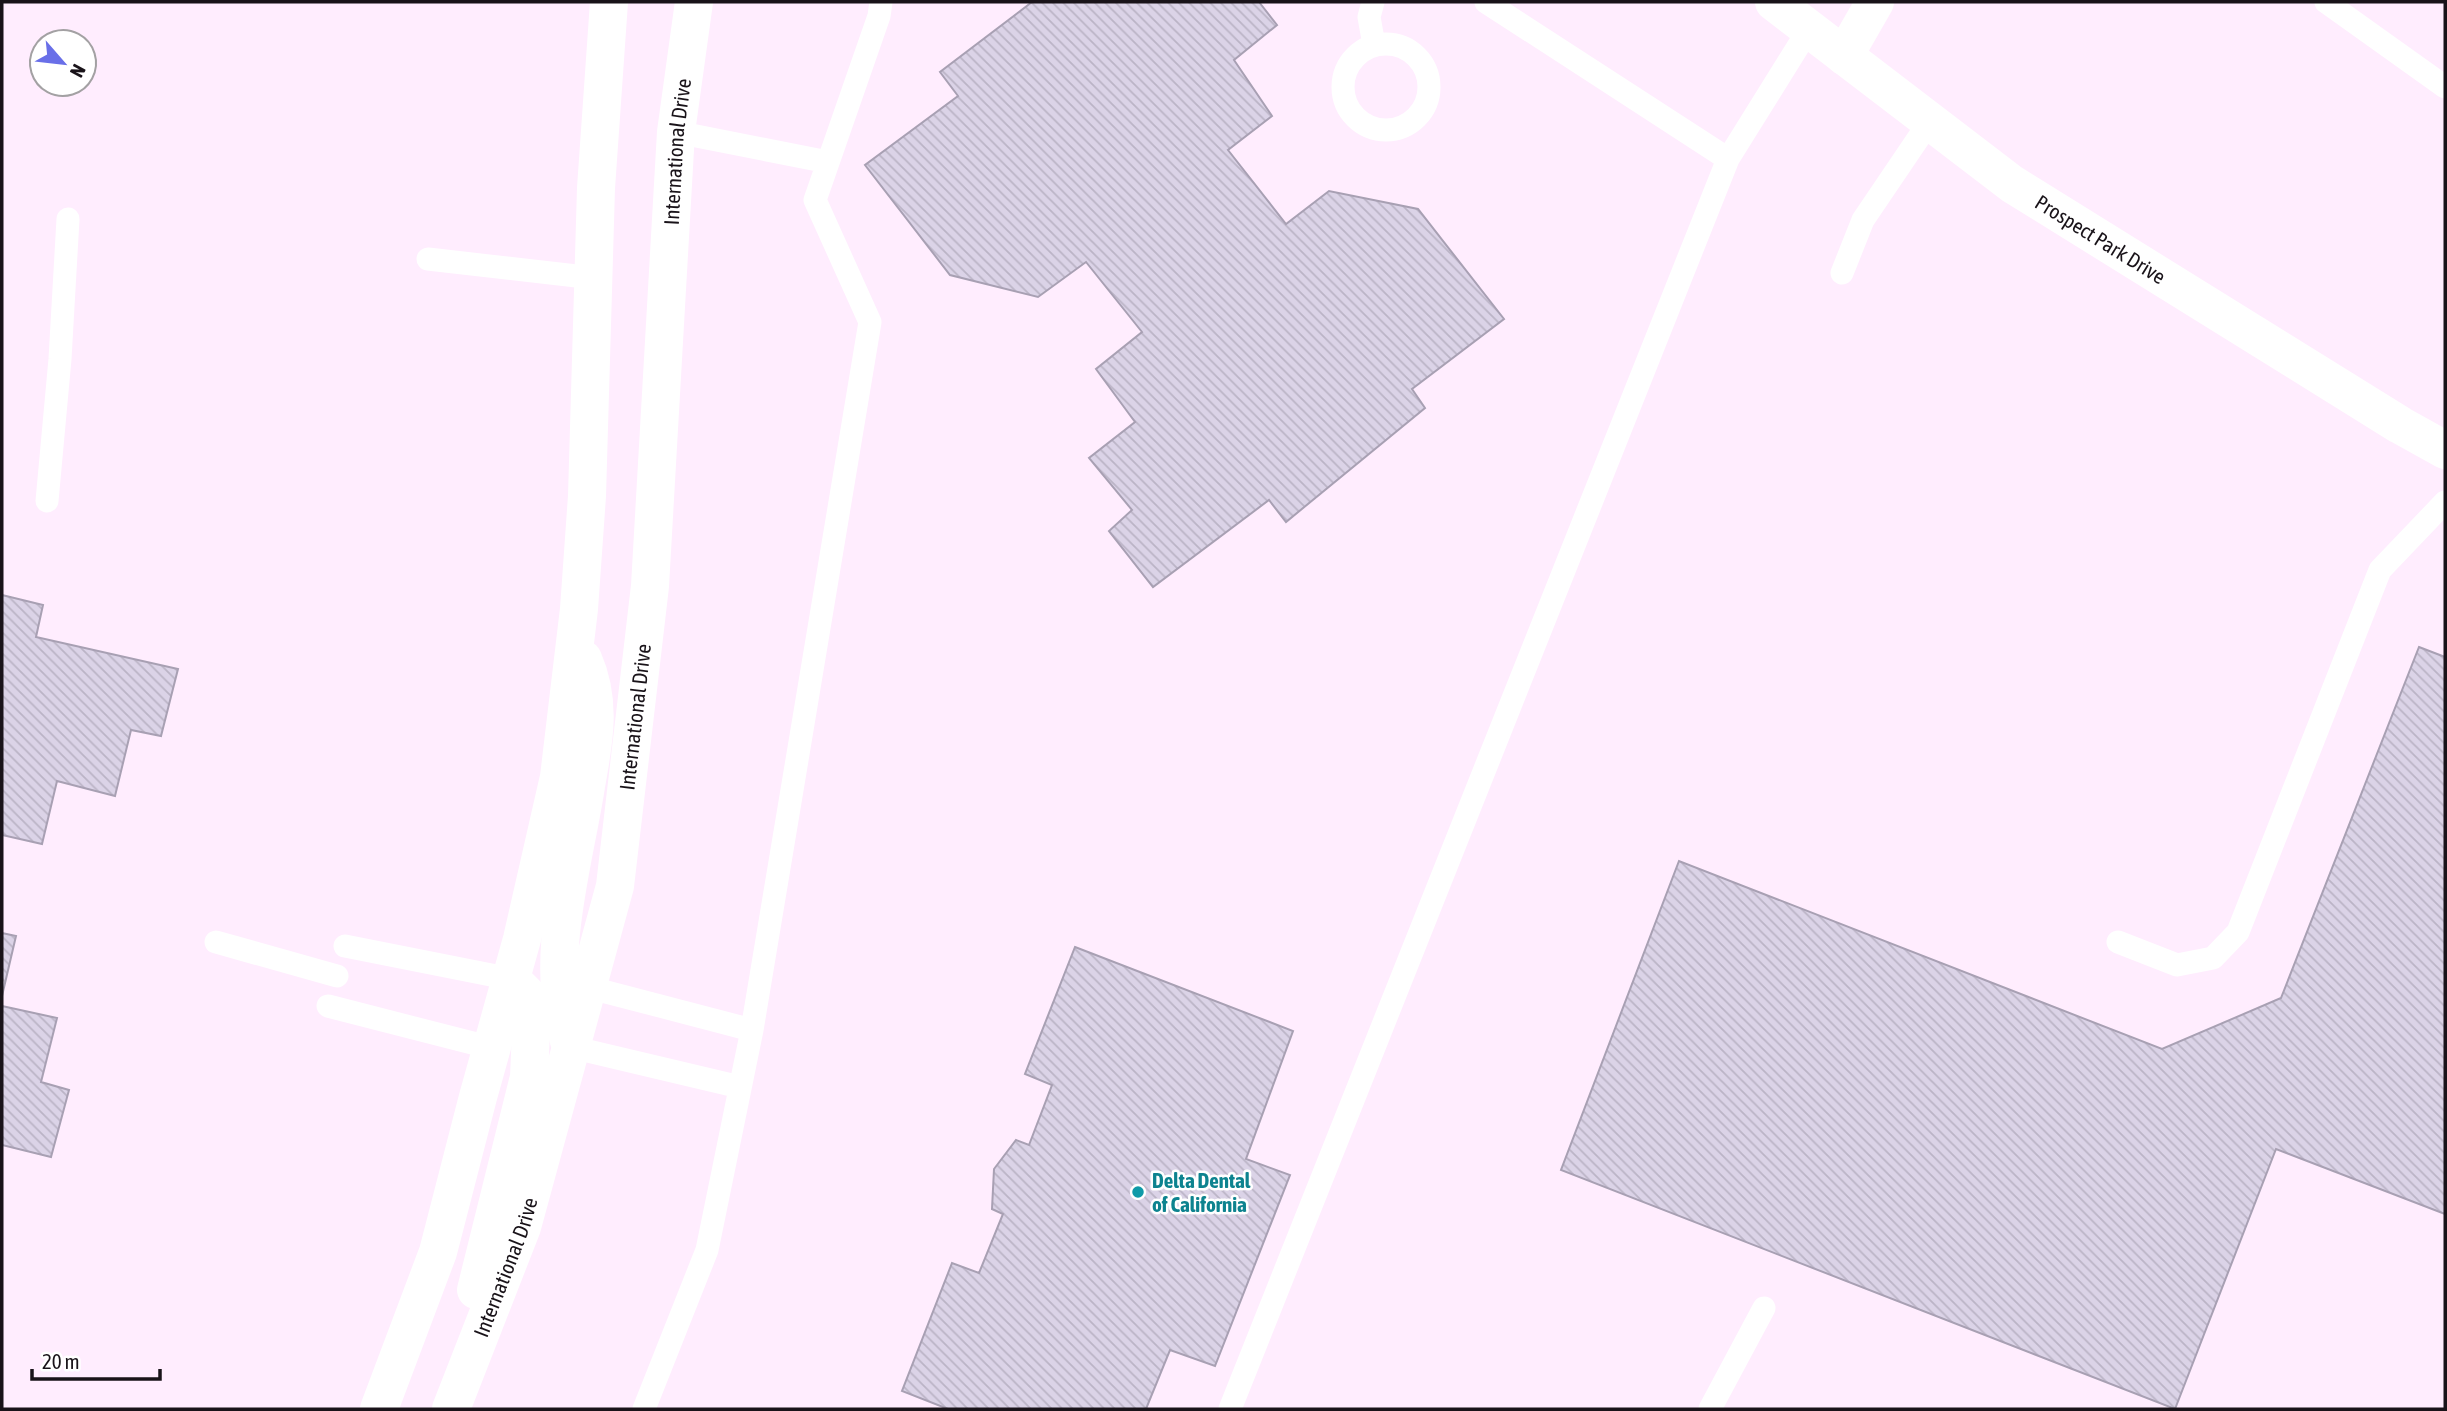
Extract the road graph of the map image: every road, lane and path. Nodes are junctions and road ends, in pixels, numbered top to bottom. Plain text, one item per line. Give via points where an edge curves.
1 (609, 2) edge
2 (694, 2) edge
3 (881, 2) edge
4 (1373, 2) edge
5 (1486, 2) edge
6 (1875, 2) edge
7 (2326, 2) edge
8 (1792, 11) edge
9 (1374, 45) dead end
10 (1844, 55) junction
11 (2445, 88) edge
12 (1930, 121) junction
13 (676, 132) junction
14 (1728, 159) junction
15 (828, 162) junction
16 (68, 219) dead end
17 (428, 259) dead end
18 (1842, 272) dead end
19 (594, 278) junction
20 (2445, 450) edge
21 (47, 501) dead end
22 (2445, 502) edge
23 (576, 641) junction
24 (216, 942) dead end
25 (2118, 942) dead end
26 (345, 946) dead end
27 (337, 976) dead end
28 (511, 979) junction
29 (587, 988) junction
30 (328, 1006) dead end
31 (752, 1030) junction
32 (571, 1047) junction
33 (492, 1048) junction
34 (740, 1087) junction
35 (1764, 1308) dead end
36 (472, 1355) junction
37 (379, 1409) edge
38 (451, 1409) edge
39 (644, 1409) edge
40 (1230, 1409) edge
41 (1710, 1409) edge

1 - 19 main road
2 - 13 main road, International Drive
3 - 15 lane
4 - 9 lane via 1369,17
5 - 14 lane
6 - 10 main road
7 - 11 lane
8 - 10 main road, Prospect Park Drive
8 - 14 lane
10 - 12 main road, Prospect Park Drive
12 - 18 lane via 1863,220
12 - 20 main road, Prospect Park Drive via 2011,184
13 - 15 lane
13 - 29 main road, International Drive via 650,586 615,886
14 - 40 lane
15 - 31 lane via 815,200 870,322
16 - 21 lane
17 - 19 lane
19 - 23 main road via 587,496
22 - 25 lane via 2380,570 2238,932 2213,958 2177,965
23 - 28 main road via 559,777
23 - 32 main road via 592,678 596,727 559,941 558,983
24 - 27 lane
26 - 28 lane
28 - 33 main road
28 - 36 main road via 526,994 531,1031 529,1077 475,1294
29 - 31 lane
29 - 32 main road, International Drive
30 - 33 lane
31 - 34 lane
32 - 34 lane
32 - 36 main road, International Drive via 522,1227
33 - 37 main road via 438,1252
34 - 39 lane via 708,1250
35 - 41 lane
36 - 38 main road, International Drive

